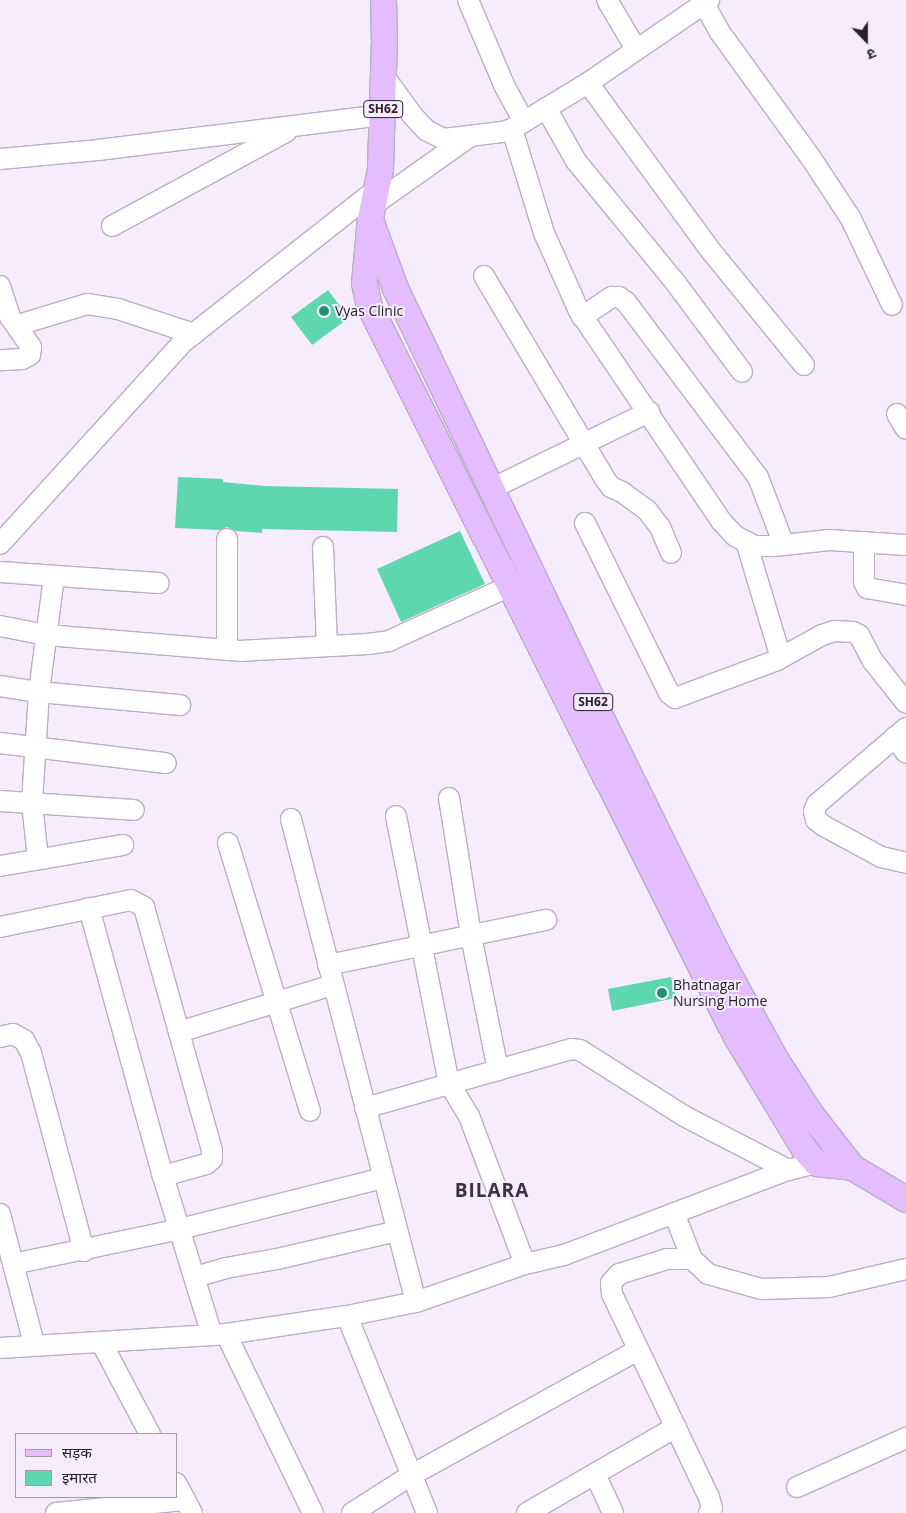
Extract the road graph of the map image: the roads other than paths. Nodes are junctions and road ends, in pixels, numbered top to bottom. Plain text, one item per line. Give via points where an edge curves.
1 (382, 0) edge
2 (468, 0) edge
3 (607, 0) edge
4 (705, 1) edge
5 (636, 49) junction
6 (384, 76) junction
7 (588, 83) junction
8 (546, 108) junction
9 (383, 115) junction
10 (297, 126) junction
11 (518, 126) junction
12 (469, 137) junction
13 (0, 159) edge
14 (373, 204) junction
15 (112, 226) dead end
16 (484, 276) dead end
17 (0, 286) edge
18 (892, 305) dead end
19 (582, 317) junction
20 (18, 325) junction
21 (194, 334) junction
22 (0, 360) edge
23 (804, 366) dead end
24 (742, 372) dead end
25 (649, 412) junction
26 (584, 443) junction
27 (493, 488) junction
28 (585, 523) dead end
29 (227, 539) dead end
30 (746, 542) junction
31 (864, 542) junction
32 (0, 544) edge
33 (906, 545) edge
34 (784, 546) junction
35 (323, 547) dead end
36 (671, 553) dead end
37 (0, 572) edge
38 (54, 576) junction
39 (159, 583) dead end
40 (508, 586) junction
41 (906, 595) edge
42 (0, 626) edge
43 (46, 635) junction
44 (327, 645) junction
45 (227, 650) junction
46 (777, 660) junction
47 (0, 686) edge
48 (39, 692) junction
49 (906, 703) edge
50 (180, 705) dead end
51 (902, 740) edge
52 (0, 743) edge
53 (36, 747) junction
54 (166, 764) dead end
55 (450, 798) dead end
56 (0, 801) edge
57 (32, 803) junction
58 (134, 810) dead end
59 (396, 816) dead end
60 (291, 819) dead end
61 (228, 843) dead end
62 (123, 845) dead end
63 (38, 859) junction
64 (906, 863) edge
65 (0, 866) edge
66 (89, 908) junction
67 (546, 920) dead end
68 (0, 927) edge
69 (471, 936) junction
70 (422, 946) junction
71 (328, 965) junction
72 (333, 985) junction
73 (277, 1001) junction
74 (179, 1032) junction
75 (0, 1037) edge
76 (498, 1070) junction
77 (449, 1083) junction
78 (365, 1108) junction
79 (310, 1111) dead end
80 (816, 1163) junction
81 (852, 1167) junction
82 (788, 1170) junction
83 (163, 1176) junction
84 (383, 1178) junction
85 (906, 1199) edge
86 (674, 1213) junction
87 (0, 1214) edge
88 (180, 1229) junction
89 (397, 1232) junction
90 (84, 1251) junction
91 (692, 1259) junction
92 (13, 1264) junction
93 (525, 1264) junction
94 (906, 1269) edge
95 (194, 1277) junction
96 (416, 1302) junction
97 (347, 1316) junction
98 (219, 1335) junction
99 (101, 1342) junction
100 (34, 1344) junction
101 (0, 1348) edge
102 (638, 1350) junction
103 (676, 1427) junction
104 (149, 1433) edge
105 (906, 1438) edge
106 (595, 1474) junction
107 (410, 1476) junction
108 (797, 1487) dead end
109 (185, 1499) edge
110 (60, 1513) edge
111 (313, 1513) edge
112 (352, 1513) edge
113 (427, 1513) edge
114 (527, 1513) edge
115 (613, 1513) edge
116 (709, 1513) edge

1 - 6 main road, SH62
2 - 11 street
3 - 5 street
4 - 5 street
4 - 18 street via 719,31 811,158 850,219
5 - 7 street
6 - 9 main road, SH62
6 - 12 street via 426,130 444,139
7 - 8 street
7 - 23 street via 711,251
8 - 11 street
8 - 24 street via 576,161 675,282
9 - 10 street
9 - 14 main road, SH62
10 - 13 street
10 - 15 street
11 - 12 street
11 - 19 street via 544,233
12 - 14 street
14 - 21 street
14 - 27 main road, SH62 via 395,288
14 - 40 main road via 364,282 369,306
16 - 26 street
17 - 20 street via 10,317
19 - 25 street
19 - 34 street via 612,297 619,296 626,302 758,477
20 - 21 street via 87,304 118,309
20 - 22 street via 31,347 30,355 22,359
21 - 32 street via 175,350
25 - 26 street
25 - 30 street via 722,522
26 - 27 street
26 - 36 street via 612,487 647,510 660,527
27 - 81 main road, SH62 via 603,722 716,950 776,1060 810,1113
28 - 46 street via 669,693 675,698
29 - 45 street
30 - 34 street via 755,546
30 - 46 street via 779,649
31 - 33 street
31 - 34 street via 830,540
31 - 41 street via 866,588
35 - 44 street
37 - 38 street
38 - 39 street
38 - 43 street
40 - 44 street via 389,641
40 - 80 main road via 735,1035 804,1149
42 - 43 street
43 - 45 street
43 - 48 street
44 - 45 street
46 - 49 street via 822,634 834,631 859,634 873,661
47 - 48 street
48 - 50 street
48 - 53 street
51 - 64 street via 817,804 814,811 816,820 824,826 881,857
52 - 53 street
53 - 54 street
53 - 57 street
55 - 69 street
56 - 57 street
57 - 58 street
57 - 63 street
59 - 70 street
60 - 71 street
61 - 73 street
62 - 63 street
63 - 65 street
66 - 68 street
66 - 74 street via 131,900 144,907
66 - 83 street
67 - 69 street
69 - 70 street
69 - 76 street
70 - 71 street
70 - 77 street
71 - 72 street
72 - 73 street
72 - 78 street
73 - 74 street
73 - 79 street
74 - 83 street via 212,1159 206,1164
75 - 90 street via 12,1034 24,1040 31,1053
76 - 77 street
76 - 82 street via 570,1049 580,1050 684,1116
77 - 78 street
77 - 93 street via 469,1116
78 - 84 street
80 - 81 main road
80 - 82 street
81 - 85 main road, SH62
82 - 86 street
83 - 88 street
84 - 88 street
84 - 89 street
86 - 91 street
86 - 93 street via 564,1255
87 - 92 street
88 - 90 street
88 - 95 street
89 - 95 street
89 - 96 street
90 - 92 street
91 - 94 street via 708,1274 760,1289 829,1287
91 - 102 street via 667,1259 634,1268 619,1274 612,1283 612,1294
92 - 100 street
93 - 96 street
95 - 98 street
96 - 97 street
97 - 98 street
97 - 107 street
98 - 99 street
98 - 111 street
99 - 100 street
99 - 104 street
100 - 101 street
102 - 103 street
102 - 107 street
103 - 106 street
103 - 116 street via 709,1497 712,1508
105 - 108 street
106 - 114 street
106 - 115 street
107 - 112 street
107 - 113 street
109 - 110 street

